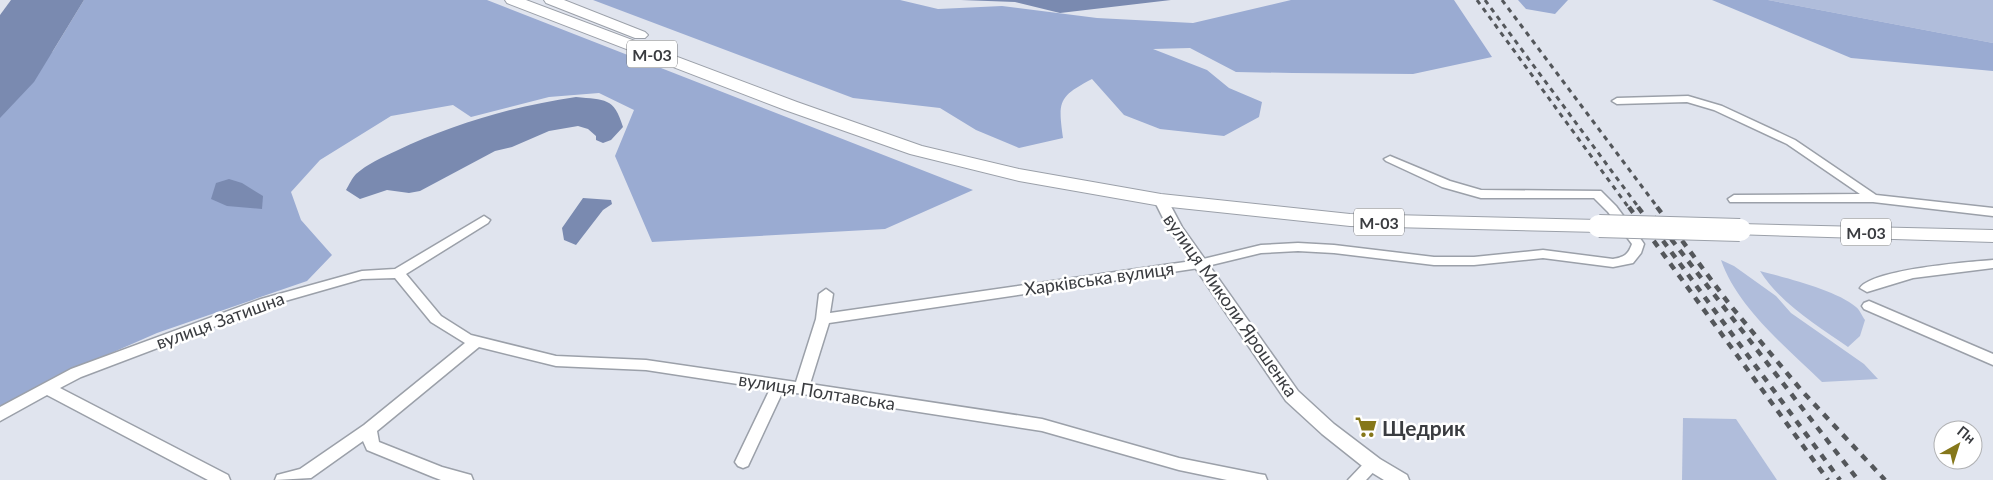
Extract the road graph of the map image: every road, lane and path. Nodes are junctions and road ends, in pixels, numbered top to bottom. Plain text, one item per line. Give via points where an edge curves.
1 (512, 0) edge
2 (551, 0) edge
3 (1617, 101) dead end
4 (791, 106) junction
5 (1390, 159) dead end
6 (1873, 198) junction
7 (1734, 199) dead end
8 (1160, 200) junction
9 (1993, 212) edge
10 (484, 220) dead end
11 (1993, 236) edge
12 (1199, 264) junction
13 (1993, 264) edge
14 (398, 272) junction
15 (1867, 288) dead end
16 (826, 294) dead end
17 (1869, 306) dead end
18 (823, 319) junction
19 (477, 342) junction
20 (1993, 360) edge
21 (779, 385) junction
22 (47, 388) junction
23 (802, 388) junction
24 (0, 415) edge
25 (369, 429) junction
26 (743, 462) dead end
27 (1373, 464) junction
28 (222, 480) edge
29 (283, 480) edge
30 (465, 480) edge
31 (1259, 480) edge
32 (1356, 480) edge
33 (1400, 480) edge

1 - 4 highway, М-03
2 - 4 highway, М-03 via 663,44
3 - 6 street via 1688,98 1718,108 1791,142
4 - 8 highway, М-03 via 925,152 1019,175
5 - 12 street, Харківська вулиця via 1446,184 1482,194 1597,194 1638,244 1635,253 1628,260 1614,263 1542,254 1474,261 1434,261 1298,247 1261,249
6 - 7 street
6 - 9 street
8 - 11 highway, М-03, bridge via 1350,220
8 - 12 street, вулиця Миколи Ярошенка
10 - 14 street
12 - 18 street, Харківська вулиця
12 - 27 street, вулиця Миколи Ярошенка via 1292,396
13 - 15 street via 1925,270 1889,278
14 - 19 street, вулиця Полтавська via 436,319
14 - 22 street, вулиця Затишна via 362,275 266,302 76,373
16 - 18 street
17 - 20 street
18 - 23 street
19 - 21 street, вулиця Полтавська via 556,361 646,365
19 - 25 street
21 - 23 street, вулиця Полтавська
21 - 26 street
22 - 24 street, вулиця Затишна
22 - 28 street
23 - 31 street, вулиця Полтавська via 1042,425 1179,464
25 - 29 street via 305,474
25 - 30 street via 372,446
27 - 32 street
27 - 33 street, вулиця Миколи Ярошенка

